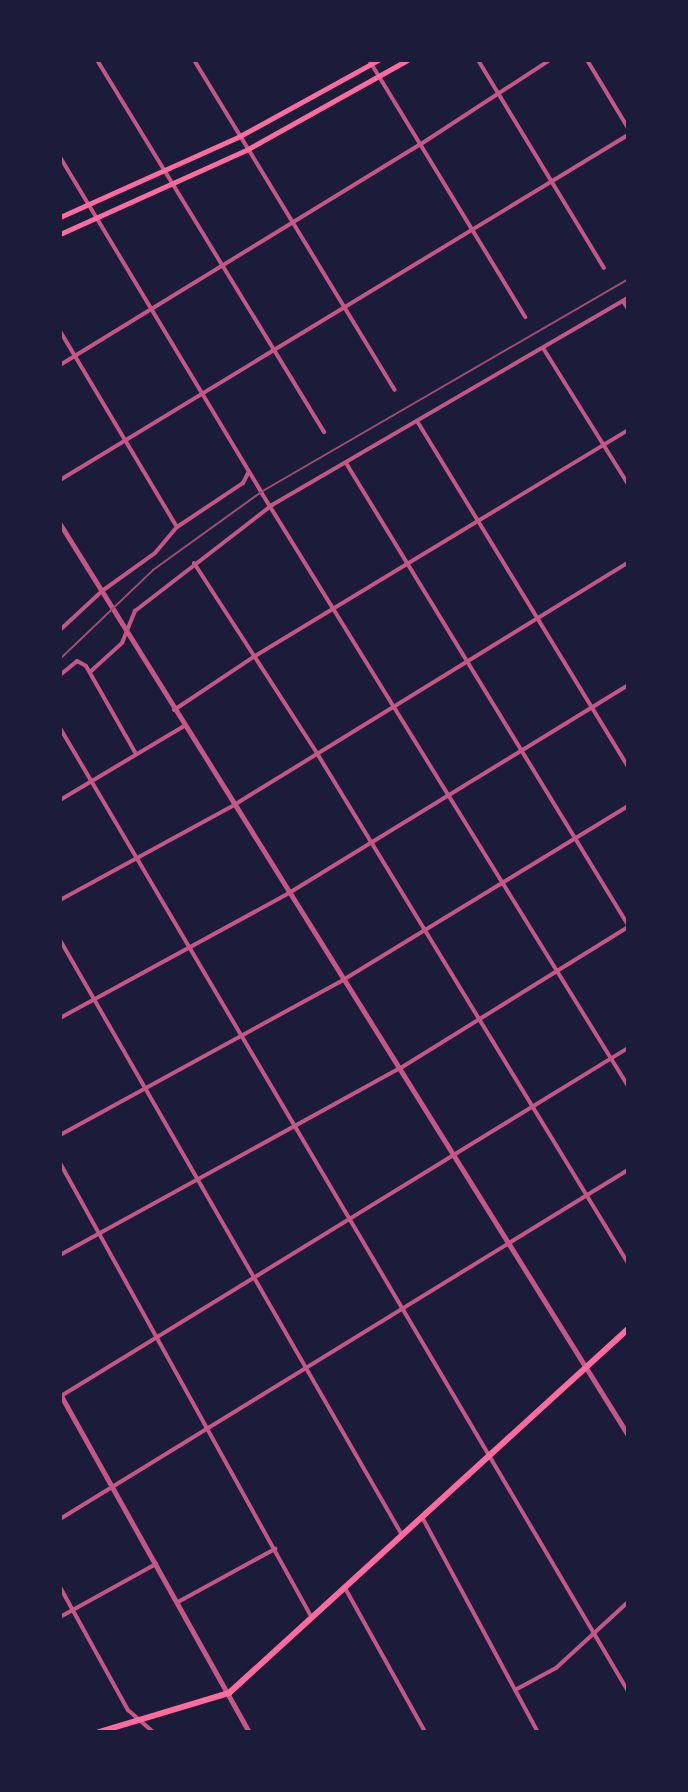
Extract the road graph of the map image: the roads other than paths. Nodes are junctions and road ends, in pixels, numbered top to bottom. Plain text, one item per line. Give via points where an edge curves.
1 (97, 60) edge
2 (194, 60) edge
3 (378, 60) edge
4 (407, 60) edge
5 (478, 60) edge
6 (550, 60) edge
7 (587, 60) edge
8 (370, 62) edge
9 (380, 77) junction
10 (498, 93) junction
11 (628, 128) edge
12 (628, 135) edge
13 (240, 136) junction
14 (421, 144) junction
15 (248, 149) junction
16 (60, 157) edge
17 (165, 170) junction
18 (552, 181) junction
19 (173, 183) junction
20 (89, 204) junction
21 (60, 217) edge
22 (96, 217) junction
23 (293, 221) junction
24 (471, 231) junction
25 (60, 234) edge
26 (220, 264) junction
27 (604, 268) dead end
28 (625, 299) edge
29 (346, 306) junction
30 (151, 307) junction
31 (628, 309) edge
32 (525, 317) dead end
33 (60, 331) edge
34 (543, 348) junction
35 (274, 351) junction
36 (75, 356) junction
37 (60, 365) edge
38 (395, 390) dead end
39 (203, 394) junction
40 (417, 421) junction
41 (628, 430) edge
42 (324, 432) dead end
43 (126, 442) junction
44 (604, 445) junction
45 (346, 463) junction
46 (249, 471) junction
47 (60, 480) edge
48 (628, 484) edge
49 (272, 505) junction
50 (478, 522) junction
51 (60, 524) edge
52 (177, 527) junction
53 (194, 563) junction
54 (628, 563) edge
55 (407, 565) junction
56 (102, 591) junction
57 (334, 607) junction
58 (538, 620) junction
59 (60, 630) edge
60 (127, 632) junction
61 (255, 656) junction
62 (468, 664) junction
63 (90, 672) junction
64 (60, 675) edge
65 (628, 685) edge
66 (396, 708) junction
67 (591, 708) junction
68 (174, 710) junction
69 (184, 726) junction
70 (60, 728) edge
71 (521, 750) junction
72 (136, 754) junction
73 (318, 755) junction
74 (628, 767) edge
75 (91, 781) junction
76 (450, 796) junction
77 (60, 800) edge
78 (234, 805) junction
79 (628, 806) edge
80 (575, 838) junction
81 (370, 844) junction
82 (136, 858) junction
83 (502, 882) junction
84 (289, 893) junction
85 (60, 900) edge
86 (628, 926) edge
87 (426, 931) junction
88 (60, 940) edge
89 (191, 946) junction
90 (557, 971) junction
91 (343, 980) junction
92 (95, 1000) junction
93 (60, 1018) edge
94 (477, 1019) junction
95 (244, 1036) junction
96 (628, 1048) edge
97 (611, 1058) junction
98 (399, 1069) junction
99 (628, 1086) edge
100 (147, 1088) junction
101 (532, 1108) junction
102 (296, 1127) junction
103 (60, 1135) edge
104 (453, 1156) junction
105 (60, 1163) edge
106 (628, 1170) edge
107 (199, 1180) junction
108 (588, 1195) junction
109 (350, 1219) junction
110 (99, 1233) junction
111 (507, 1244) junction
112 (60, 1255) edge
113 (628, 1263) edge
114 (255, 1277) junction
115 (401, 1307) junction
116 (628, 1329) edge
117 (158, 1336) junction
118 (307, 1366) junction
119 (586, 1369) junction
120 (60, 1395) edge
121 (206, 1427) junction
122 (628, 1435) edge
123 (490, 1457) junction
124 (112, 1487) junction
125 (422, 1517) junction
126 (60, 1519) edge
127 (402, 1535) junction
128 (275, 1549) junction
129 (156, 1564) junction
130 (60, 1587) edge
131 (345, 1588) junction
132 (178, 1602) junction
133 (628, 1602) edge
134 (73, 1609) junction
135 (60, 1617) edge
136 (312, 1618) junction
137 (596, 1634) junction
138 (515, 1690) junction
139 (628, 1691) edge
140 (229, 1693) junction
141 (141, 1721) junction
142 (99, 1732) edge
143 (153, 1732) edge
144 (249, 1732) edge
145 (425, 1732) edge
146 (538, 1732) edge

1 - 17 street
2 - 13 street
3 - 8 main road
4 - 9 main road
5 - 10 street
6 - 10 street
7 - 11 street
8 - 9 street
8 - 13 main road
9 - 14 street
9 - 15 main road
10 - 14 street
10 - 18 street
12 - 18 street
13 - 15 street
13 - 17 main road
14 - 23 street
14 - 24 street
15 - 19 main road
15 - 23 street
16 - 20 street
17 - 19 street
17 - 20 main road
18 - 24 street
18 - 27 street
19 - 22 main road
19 - 26 street
20 - 21 main road
20 - 22 street
22 - 25 main road
22 - 30 street
23 - 26 street
23 - 29 street
24 - 29 street
24 - 32 street
26 - 30 street
26 - 35 street
28 - 31 street
28 - 34 street
29 - 35 street
29 - 38 street
30 - 36 street
30 - 39 street
33 - 36 street
34 - 40 street
34 - 44 street
35 - 39 street
35 - 42 street
36 - 37 street
36 - 43 street
39 - 43 street
39 - 46 street
40 - 45 street
40 - 50 street
41 - 44 street
43 - 47 street
43 - 52 street
44 - 48 street
44 - 50 street
45 - 49 street
45 - 55 street
46 - 49 street
46 - 52 street via 234,489
49 - 53 street
49 - 57 street
50 - 55 street
50 - 58 street
51 - 56 street
52 - 56 street via 155,553
53 - 60 street via 135,611
53 - 61 street
54 - 58 street
55 - 57 street
55 - 62 street
56 - 59 street
56 - 60 street
57 - 61 street
57 - 66 street
58 - 62 street
58 - 67 street
60 - 63 street
60 - 68 street
61 - 68 street
61 - 73 street
62 - 66 street
62 - 71 street
63 - 64 street via 77,661
63 - 72 street
65 - 67 street
66 - 73 street
66 - 76 street
67 - 71 street
67 - 74 street
68 - 69 street
69 - 72 street
69 - 78 street
70 - 75 street
71 - 76 street
71 - 80 street
72 - 75 street
73 - 78 street
73 - 81 street
75 - 77 street
75 - 82 street
76 - 81 street
76 - 83 street
78 - 82 street
78 - 84 street
79 - 80 street
80 - 83 street
80 - 86 street
81 - 84 street
81 - 87 street
82 - 85 street
82 - 89 street
83 - 87 street
83 - 90 street
84 - 89 street
84 - 91 street
86 - 90 street
87 - 91 street
87 - 94 street
88 - 92 street
89 - 92 street
89 - 95 street
90 - 94 street
90 - 97 street
91 - 95 street
91 - 98 street
92 - 93 street
92 - 100 street
94 - 98 street
94 - 101 street
95 - 100 street
95 - 102 street
96 - 97 street
97 - 99 street
97 - 101 street
98 - 102 street
98 - 104 street
100 - 103 street
100 - 107 street
101 - 104 street
101 - 108 street
102 - 107 street
102 - 109 street
104 - 109 street
104 - 111 street
105 - 110 street
106 - 108 street
107 - 110 street
107 - 114 street
108 - 111 street
108 - 113 street
109 - 114 street
109 - 115 street
110 - 112 street
110 - 117 street
111 - 115 street
111 - 119 street
114 - 117 street
114 - 118 street
115 - 118 street
115 - 123 street
116 - 119 main road
117 - 120 street
117 - 121 street
118 - 121 street
118 - 127 street
119 - 122 street
119 - 123 main road
120 - 124 street
121 - 124 street
121 - 128 street
123 - 125 main road
123 - 137 street
124 - 126 street
124 - 129 street
125 - 127 main road
125 - 138 street
127 - 131 main road
128 - 132 street
128 - 136 street
129 - 132 street
129 - 134 street
130 - 134 street
131 - 136 main road
131 - 145 street
132 - 140 street
133 - 137 street
134 - 135 street
134 - 141 street via 128,1710
136 - 140 main road
137 - 138 street via 556,1668
137 - 139 street
138 - 146 street
140 - 141 main road
140 - 144 street
141 - 142 main road
141 - 143 street

